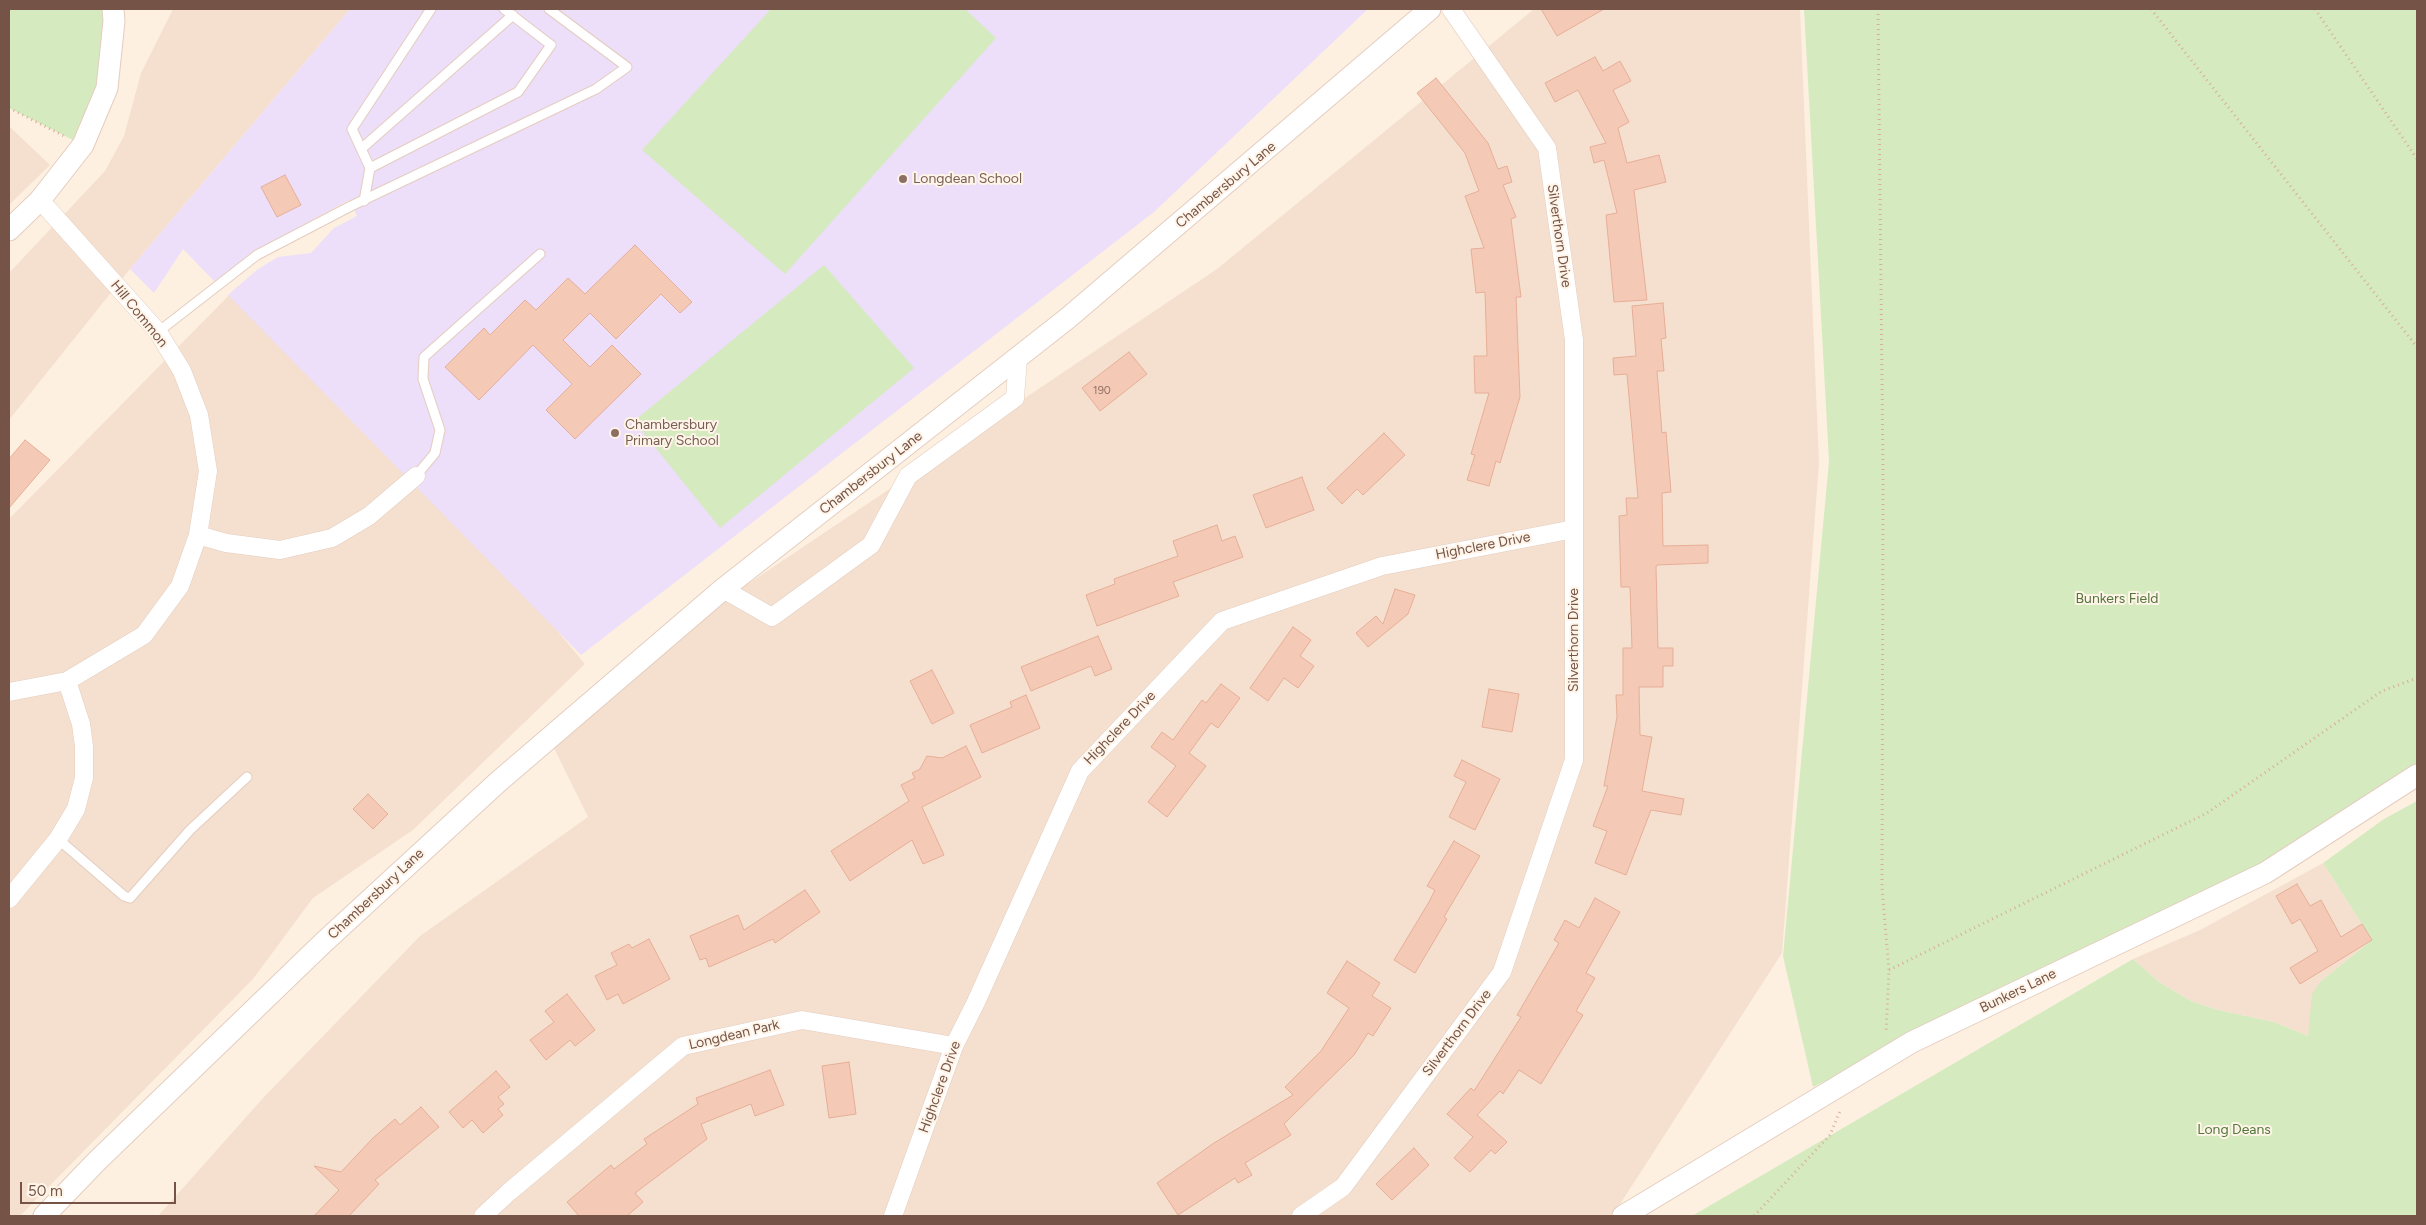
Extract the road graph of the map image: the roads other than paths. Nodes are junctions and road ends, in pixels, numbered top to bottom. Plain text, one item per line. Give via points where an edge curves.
1 (113, 9) edge
2 (431, 9) edge
3 (504, 9) edge
4 (549, 9) edge
5 (1430, 9) edge
6 (1451, 9) edge
7 (513, 15) junction
8 (361, 148) junction
9 (370, 168) junction
10 (40, 200) junction
11 (364, 201) junction
12 (9, 230) edge
13 (540, 254) dead end
14 (158, 332) junction
15 (1018, 358) junction
16 (416, 476) joint
17 (1574, 529) junction
18 (198, 535) junction
19 (724, 589) junction
20 (67, 681) junction
21 (9, 692) edge
22 (2417, 776) edge
23 (247, 777) dead end
24 (58, 839) junction
25 (9, 900) edge
26 (954, 1046) junction
27 (44, 1216) edge
28 (483, 1216) edge
29 (893, 1216) edge
30 (1301, 1216) edge
31 (1623, 1216) edge

1 - 10 street via 106,88 82,145
2 - 8 lane via 352,129
3 - 7 lane
4 - 11 lane via 627,67 596,89
5 - 15 street, Chambersbury Lane via 1254,162
6 - 17 street, Silverthorn Drive via 1547,148 1574,340
7 - 8 lane
7 - 9 lane via 551,45 518,92
8 - 9 lane
9 - 11 lane
10 - 12 street
10 - 14 street, Hill Common
11 - 14 lane via 257,255
13 - 16 lane via 424,357 423,379 440,430 435,452
14 - 18 street, Hill Common via 182,371 199,415 208,471
15 - 19 street, Chambersbury Lane
15 - 19 street, Chambersbury Lane via 1015,398 908,476 871,545 772,617
16 - 18 street via 369,516 332,538 280,550 226,543
17 - 26 street, Highclere Drive via 1382,566 1222,621 1080,771
17 - 30 street, Silverthorn Drive via 1574,760 1502,972 1343,1187
18 - 20 street, Hill Common via 180,586 144,636
19 - 27 street, Chambersbury Lane via 498,782 337,930
20 - 21 street, Hill Common
20 - 24 street via 81,724 84,778 76,809
22 - 31 street, Bunkers Lane via 2265,873 1912,1042
23 - 24 lane via 190,830 130,898
24 - 25 street
26 - 28 street, Longdean Park via 802,1020 683,1046
26 - 29 street, Highclere Drive

